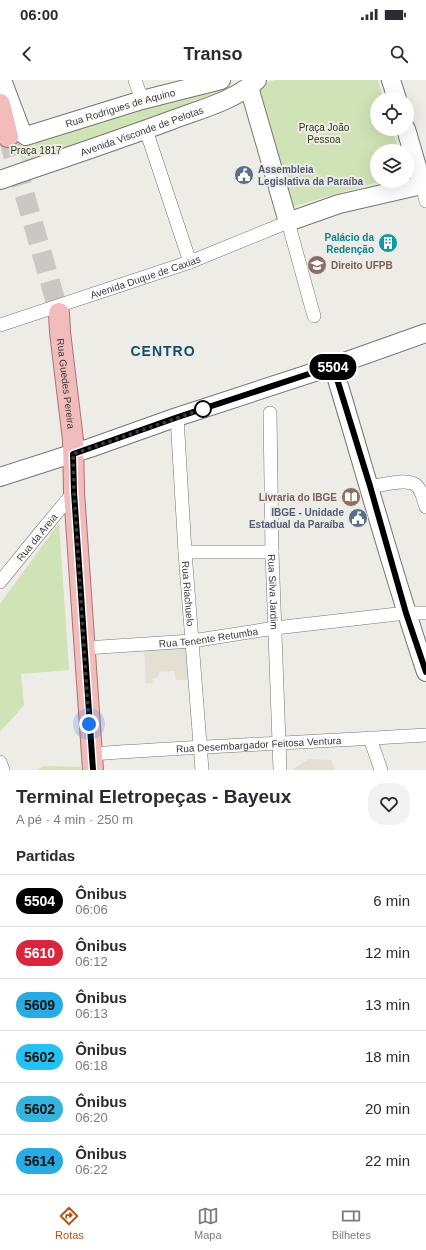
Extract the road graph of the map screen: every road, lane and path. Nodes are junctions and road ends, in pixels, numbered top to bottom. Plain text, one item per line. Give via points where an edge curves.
1 (2, 80) edge
2 (135, 80) edge
3 (221, 80) edge
4 (391, 80) edge
5 (253, 84) edge
6 (395, 92) edge
7 (142, 100) junction
8 (0, 104) edge
9 (146, 130) junction
10 (15, 135) junction
11 (408, 136) edge
12 (0, 180) edge
13 (425, 190) edge
14 (288, 222) junction
15 (190, 262) junction
16 (59, 313) tunnel mouth
17 (314, 316) dead end
18 (0, 325) edge
19 (426, 333) edge
20 (333, 366) junction
21 (270, 413) dead end
22 (178, 417) junction
23 (73, 454) junction
24 (0, 477) edge
25 (370, 486) junction
26 (74, 492) junction
27 (426, 507) edge
28 (185, 552) junction
29 (272, 552) junction
30 (0, 582) edge
31 (406, 613) junction
32 (426, 613) edge
33 (275, 628) junction
34 (192, 641) junction
35 (85, 648) junction
36 (426, 672) edge
37 (426, 735) edge
38 (370, 738) junction
39 (279, 743) junction
40 (199, 746) junction
41 (0, 762) edge
42 (92, 762) edge
43 (3, 770) edge
44 (202, 770) edge
45 (280, 770) edge
46 (381, 770) edge

1 - 10 street
2 - 7 street
3 - 7 street, Rua Rodrigues de Aquino
4 - 6 street
5 - 9 street, Avenida Visconde de Pelotas via 230,98
5 - 14 street
7 - 10 street, Rua Rodrigues de Aquino via 29,136
8 - 10 main road
9 - 12 street, Avenida Visconde de Pelotas
9 - 15 street
11 - 13 street
13 - 14 street via 339,204
14 - 15 street, Avenida Duque de Caxias
14 - 17 street
15 - 18 street, Avenida Duque de Caxias
16 - 23 main road, Rua Guedes Pereira
19 - 20 street
20 - 22 street
20 - 25 street
21 - 29 street, Rua Silva Jardim
22 - 23 street
22 - 28 street, Rua Riachuelo
23 - 24 street
23 - 26 main road, Rua Guedes Pereira
25 - 27 street via 411,482 418,487
25 - 31 street
26 - 30 street, Rua da Areia
26 - 35 main road, Rua Guedes Pereira
28 - 29 street
28 - 34 street, Rua Riachuelo
29 - 33 street, Rua Silva Jardim
31 - 32 street, Rua Tenente Retumba
31 - 33 street, Rua Tenente Retumba
31 - 36 street
33 - 34 street, Rua Tenente Retumba
33 - 39 street, Rua Silva Jardim
34 - 35 street, Rua Tenente Retumba
34 - 40 street, Rua Riachuelo
35 - 42 main road, Rua Guedes Pereira
37 - 38 street, Rua Desembargador Feitosa Ventura
38 - 39 street, Rua Desembargador Feitosa Ventura
38 - 46 street
39 - 40 street, Rua Desembargador Feitosa Ventura
39 - 45 street, Rua Silva Jardim
40 - 42 street, Rua Desembargador Feitosa Ventura
40 - 44 street, Rua Riachuelo
41 - 43 street

